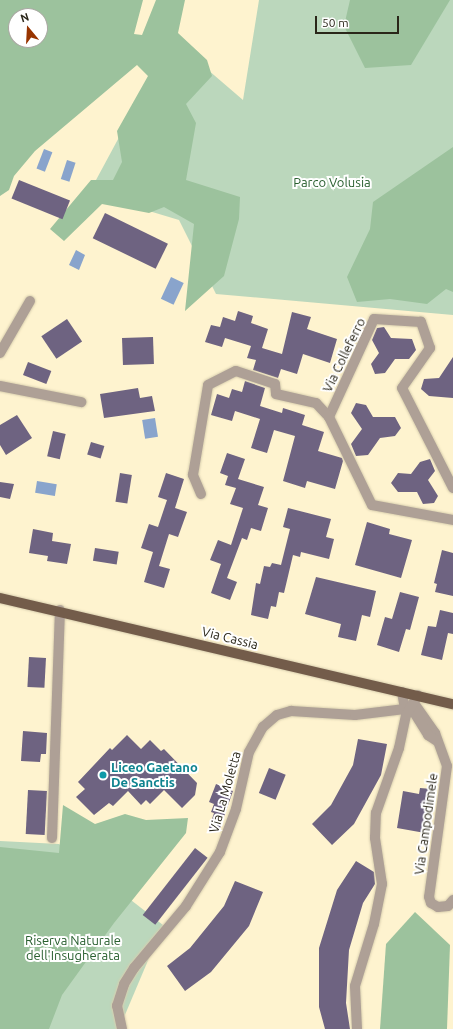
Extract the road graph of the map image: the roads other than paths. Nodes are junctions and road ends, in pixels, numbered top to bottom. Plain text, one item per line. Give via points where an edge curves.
1 (30, 301) dead end
2 (0, 353) edge
3 (0, 386) edge
4 (81, 402) dead end
5 (330, 416) junction
6 (453, 488) edge
7 (201, 494) dead end
8 (453, 520) edge
9 (0, 598) edge
10 (60, 610) junction
11 (402, 692) junction
12 (453, 704) edge
13 (411, 706) junction
14 (52, 838) dead end
15 (453, 900) edge
16 (122, 1029) edge
17 (358, 1029) edge

1 - 2 street
3 - 4 street
5 - 6 street, Via Colleferro via 374,319 421,322 430,348 402,388
5 - 7 street via 316,403 276,394 275,384 236,371 208,385 193,475
5 - 8 street via 372,505
9 - 10 main road, Via Cassia
10 - 11 main road, Via Cassia
10 - 14 street
11 - 13 main road, Via Cassia
11 - 13 street, Via Campodimele
12 - 13 main road, Via Cassia
13 - 15 street, Via Campodimele via 428,735 437,742 447,766 429,897 438,908 448,906
13 - 16 street, Via La Moletta via 355,715 296,710 276,715 263,727 249,752 236,809 220,852 186,906 134,968 124,984 117,1006
13 - 17 street via 375,820 382,888 355,986

